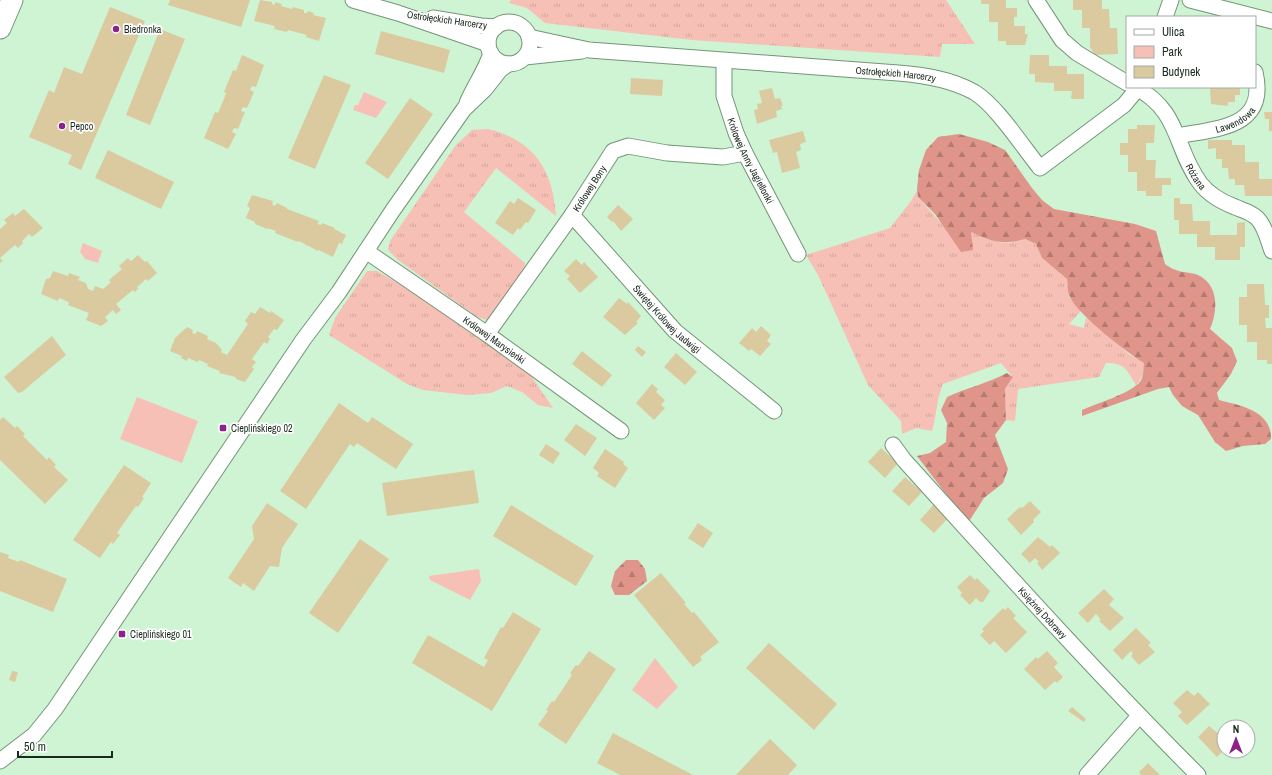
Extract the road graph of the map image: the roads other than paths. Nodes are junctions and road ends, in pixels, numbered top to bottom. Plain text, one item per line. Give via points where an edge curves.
1 (12, 0) edge
2 (353, 0) edge
3 (1036, 0) edge
4 (1171, 0) edge
5 (1190, 0) edge
6 (398, 13) junction
7 (1165, 16) edge
8 (1248, 16) edge
9 (1256, 18) edge
10 (1272, 21) edge
11 (496, 27) junction
12 (0, 28) edge
13 (529, 37) junction
14 (489, 49) junction
15 (589, 50) junction
16 (525, 56) junction
17 (724, 61) junction
18 (508, 64) junction
19 (1256, 80) edge
20 (1126, 81) edge
21 (1134, 88) edge
22 (1138, 88) edge
23 (464, 109) junction
24 (1178, 136) junction
25 (745, 153) junction
26 (572, 215) junction
27 (366, 251) junction
28 (1272, 251) edge
29 (798, 254) dead end
30 (487, 334) junction
31 (774, 411) dead end
32 (621, 431) dead end
33 (893, 445) dead end
34 (1139, 716) junction
35 (0, 761) edge
36 (1087, 775) edge
37 (1198, 775) edge

1 - 12 main road
2 - 6 street, Ostrołęckich Harcerzy
3 - 20 street, Różana via 1062,40 1077,53
4 - 7 street
5 - 8 street
6 - 11 street, Ostrołęckich Harcerzy
6 - 14 street, Ostrołęckich Harcerzy
9 - 10 street
11 - 13 street via 507,22 513,23 523,28
11 - 14 street via 490,34
13 - 15 street, Ostrołęckich Harcerzy
13 - 16 street via 529,47
14 - 18 street via 498,61
14 - 23 street via 488,63
15 - 16 street, Ostrołęckich Harcerzy
15 - 17 street, Ostrołęckich Harcerzy
16 - 18 street via 517,62
17 - 21 street, Ostrołęckich Harcerzy via 924,75 949,81 975,93 994,110 1040,168 1124,105
17 - 25 street, Królowej Anny Jagiellonki via 724,96
18 - 23 street
19 - 24 street, Lawendowa via 1258,96 1255,105 1244,118 1227,126
22 - 24 street, Różana via 1163,108
23 - 27 street
24 - 28 street, Różana via 1201,184 1222,202 1257,218
25 - 26 street, Królowej Bony via 723,157 667,153 628,146 613,151
25 - 29 street, Królowej Anny Jagiellonki
26 - 30 street, Królowej Bony
26 - 31 street, Świętej Królowej Jadwigi via 675,331
27 - 30 street, Królowej Marysieńki
27 - 35 street via 303,340 55,709 34,735
30 - 32 street, Królowej Marysieńki
33 - 34 street, Księżnej Dobrawy via 917,475
34 - 36 street
34 - 37 street, Księżnej Dobrawy

